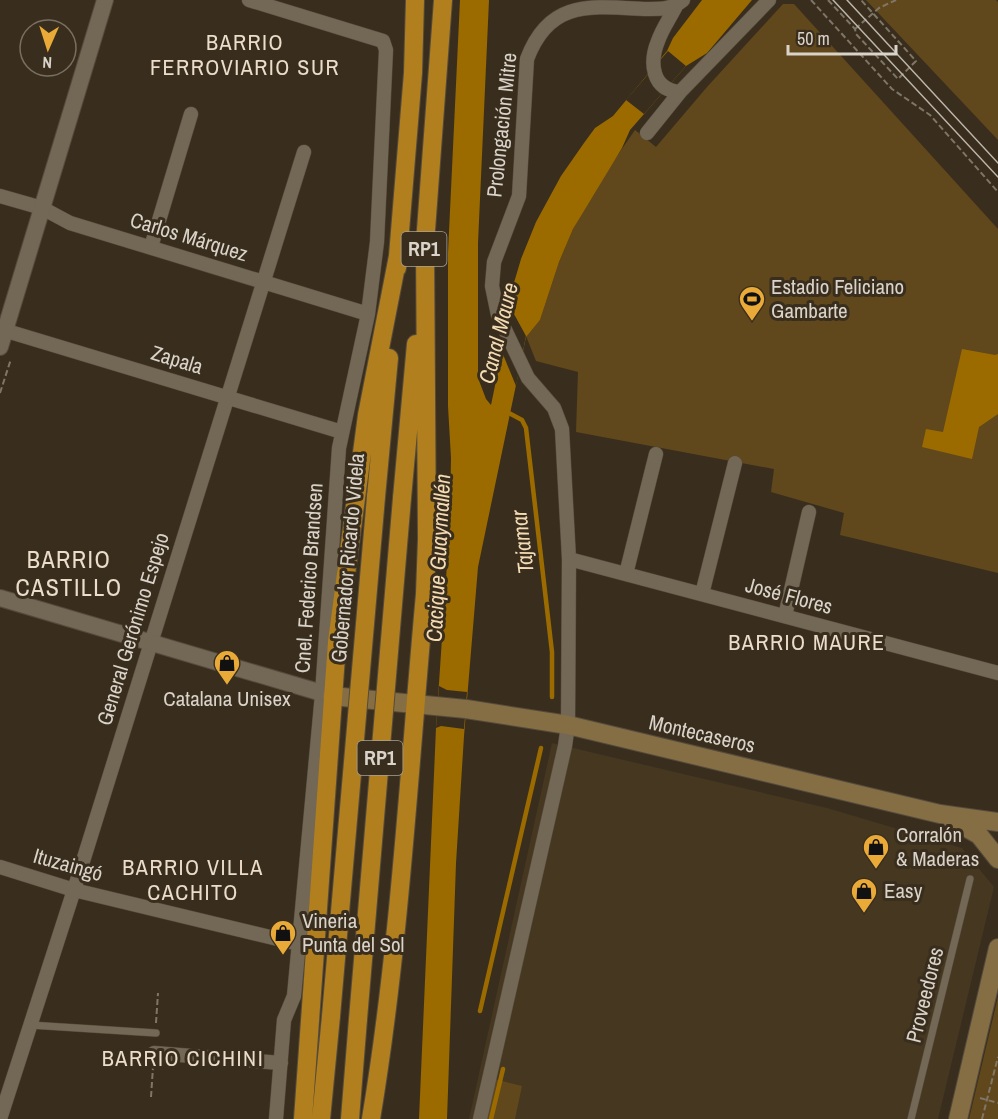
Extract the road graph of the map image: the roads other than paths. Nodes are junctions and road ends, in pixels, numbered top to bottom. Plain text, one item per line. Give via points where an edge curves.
1 (105, 0) edge
2 (249, 0) edge
3 (415, 0) edge
4 (443, 0) edge
5 (769, 0) edge
6 (680, 3) edge
7 (680, 92) junction
8 (191, 114) dead end
9 (648, 133) dead end
10 (304, 152) dead end
11 (0, 196) edge
12 (42, 208) junction
13 (425, 246) junction
14 (151, 247) junction
15 (398, 256) junction
16 (264, 282) junction
17 (368, 314) junction
18 (3, 330) edge
19 (0, 347) edge
20 (228, 397) junction
21 (342, 432) junction
22 (656, 454) dead end
23 (735, 463) dead end
24 (809, 512) dead end
25 (570, 559) junction
26 (626, 574) junction
27 (702, 594) junction
28 (0, 598) edge
29 (785, 616) junction
30 (150, 642) junction
31 (998, 673) edge
32 (327, 695) junction
33 (415, 704) junction
34 (568, 725) junction
35 (940, 814) junction
36 (998, 822) edge
37 (998, 859) edge
38 (0, 867) edge
39 (970, 879) dead end
40 (74, 890) junction
41 (299, 944) junction
42 (998, 948) edge
43 (30, 1025) junction
44 (156, 1034) dead end
45 (154, 1053) dead end
46 (281, 1063) junction
47 (0, 1119) edge
48 (276, 1119) edge
49 (303, 1119) edge
50 (321, 1119) edge
51 (350, 1119) edge
52 (371, 1119) edge
53 (480, 1119) edge
54 (911, 1119) edge
55 (958, 1119) edge

1 - 12 street
2 - 17 street, Cnel. Federico Brandsen via 383,41 386,50 377,242
3 - 15 highway, Gobernador Ricardo Videla / RP1
4 - 13 highway, RP1
5 - 7 street
6 - 7 street via 657,41 653,68 666,89
6 - 25 street, Prolongación Mitre via 662,9 570,9 542,27 527,59 519,196 491,276 504,330 534,387 554,408 562,429
7 - 9 street
8 - 14 street
10 - 16 street, General Gerónimo Espejo
11 - 12 street, Carlos Márquez
12 - 14 street, Carlos Márquez via 70,223
12 - 18 street
13 - 33 highway via 427,539
13 - 51 highway, RP1, bridge
14 - 16 street, Carlos Márquez
15 - 32 highway via 367,415
15 - 50 highway, Gobernador Ricardo Videla / RP1, bridge
16 - 17 street, Carlos Márquez
16 - 20 street, General Gerónimo Espejo
17 - 21 street, Cnel. Federico Brandsen
18 - 19 street
18 - 20 street, Zapala
20 - 21 street, Zapala
20 - 30 street, General Gerónimo Espejo
21 - 32 street, Cnel. Federico Brandsen
22 - 26 street
23 - 27 street
24 - 29 street
25 - 26 street, José Flores
25 - 34 street
26 - 27 street, José Flores
27 - 29 street, José Flores
28 - 30 street
29 - 31 street, José Flores
30 - 32 street
30 - 40 street, General Gerónimo Espejo
32 - 33 main road, Montecaseros
32 - 41 street, Cnel. Federico Brandsen
32 - 49 highway
33 - 34 main road, Montecaseros
33 - 52 highway via 394,957
34 - 35 main road, Montecaseros
34 - 53 street
35 - 36 main road, Montecaseros
35 - 37 main road, Montecaseros via 979,835
38 - 40 street, Ituzaingó
39 - 54 lane, Proveedores
40 - 41 street, Ituzaingó
40 - 43 street, General Gerónimo Espejo
41 - 46 street, Cnel. Federico Brandsen via 294,996 284,1020
42 - 55 main road
43 - 44 lane
43 - 47 street, General Gerónimo Espejo
45 - 46 street
46 - 48 street, Cnel. Federico Brandsen

